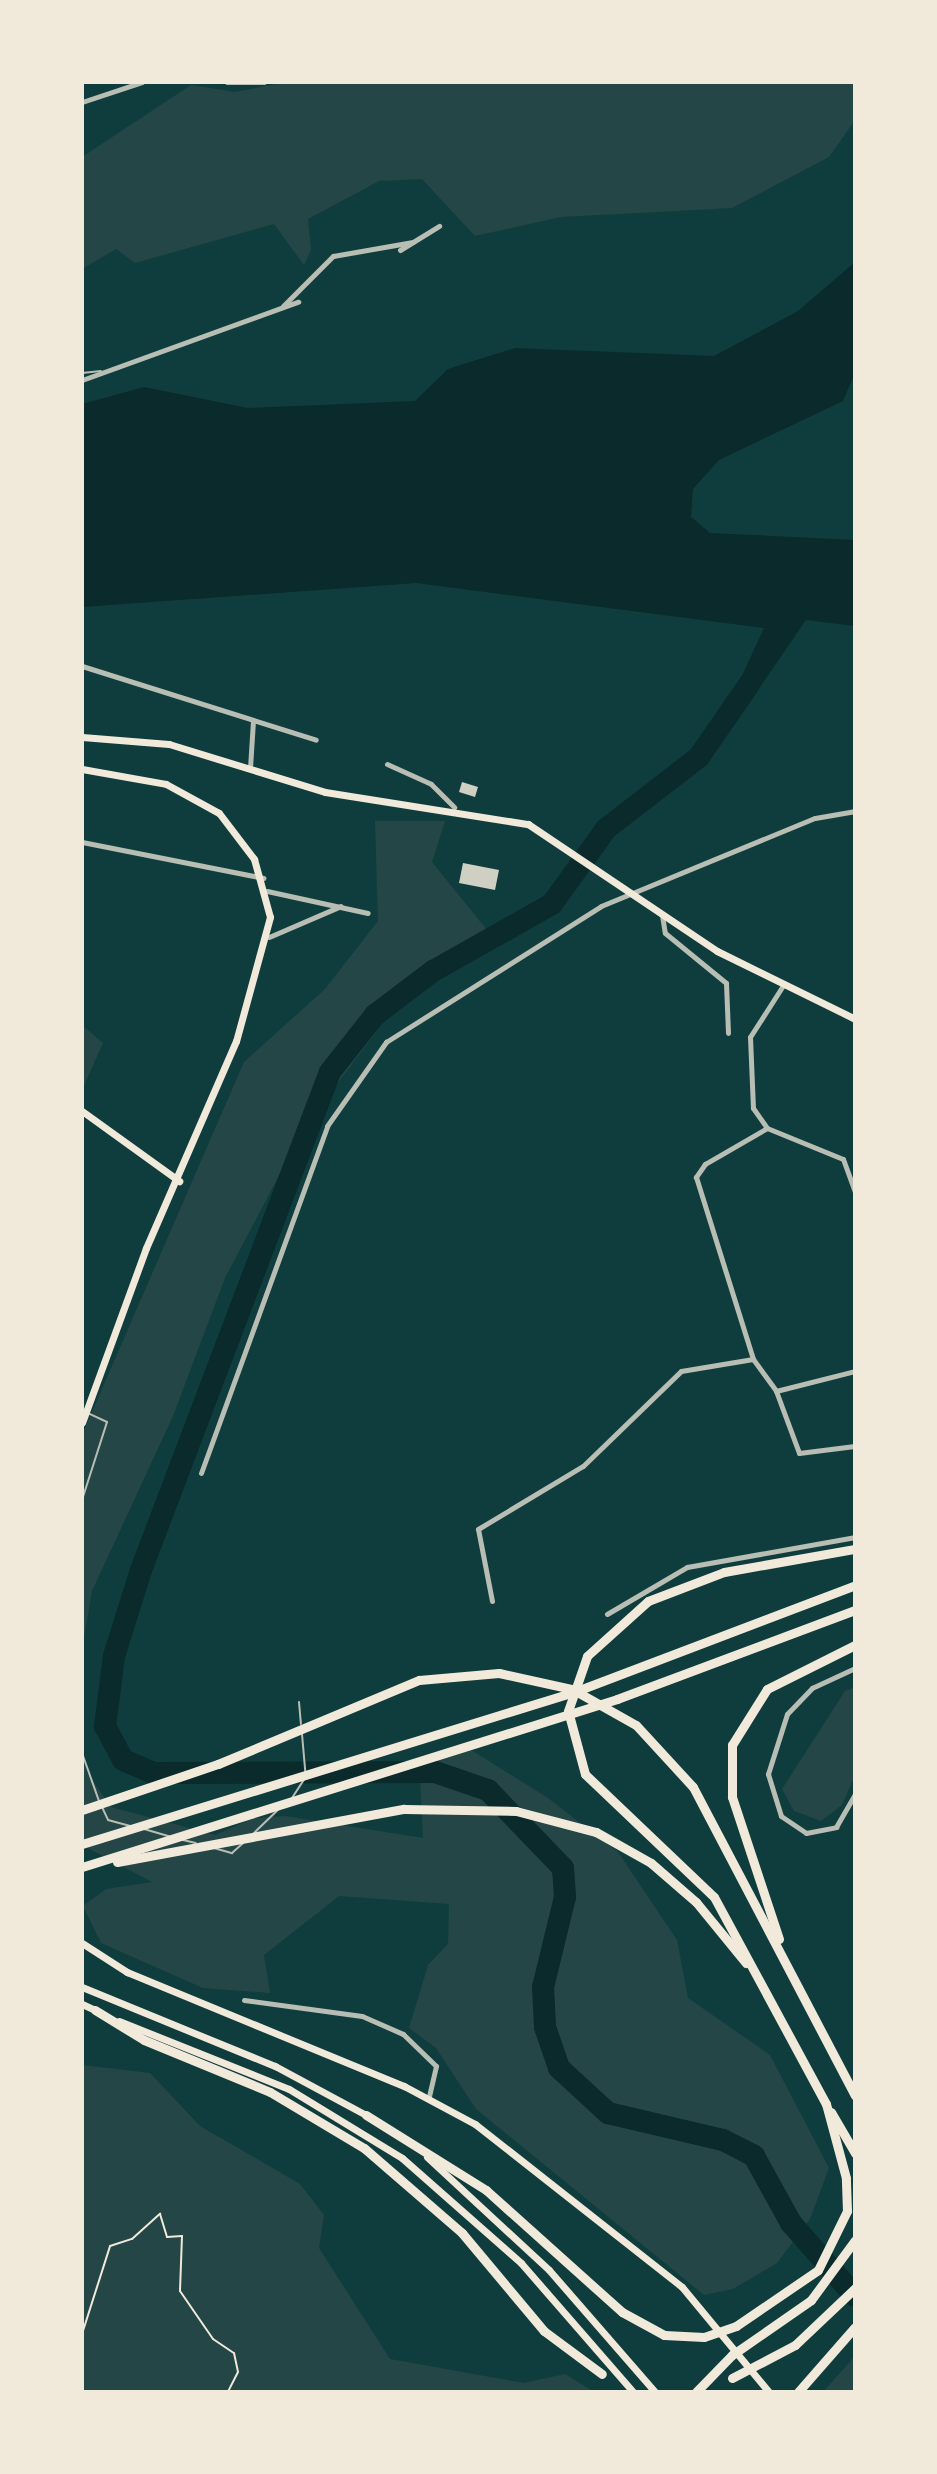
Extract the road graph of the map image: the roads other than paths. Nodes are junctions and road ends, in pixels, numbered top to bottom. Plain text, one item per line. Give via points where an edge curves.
1 (142, 82) edge
2 (227, 82) edge
3 (260, 82) edge
4 (82, 102) edge
5 (439, 226) dead end
6 (413, 242) junction
7 (400, 250) dead end
8 (298, 302) dead end
9 (280, 310) junction
10 (109, 370) junction
11 (82, 373) edge
12 (82, 380) edge
13 (82, 666) edge
14 (253, 720) junction
15 (82, 737) edge
16 (316, 740) dead end
17 (387, 764) dead end
18 (250, 768) junction
19 (82, 769) edge
20 (454, 807) junction
21 (855, 811) edge
22 (82, 842) edge
23 (263, 878) junction
24 (267, 891) junction
25 (627, 891) junction
26 (342, 905) junction
27 (368, 913) dead end
28 (662, 915) junction
29 (269, 937) junction
30 (782, 987) junction
31 (855, 1019) edge
32 (728, 1033) dead end
33 (82, 1111) edge
34 (767, 1128) junction
35 (179, 1181) junction
36 (855, 1192) edge
37 (753, 1359) junction
38 (855, 1371) edge
39 (776, 1391) junction
40 (87, 1413) junction
41 (82, 1423) edge
42 (855, 1446) edge
43 (201, 1473) dead end
44 (82, 1500) edge
45 (855, 1537) edge
46 (855, 1549) edge
47 (855, 1585) edge
48 (492, 1601) dead end
49 (855, 1610) edge
50 (607, 1614) dead end
51 (855, 1645) edge
52 (855, 1668) edge
53 (299, 1702) dead end
54 (82, 1753) edge
55 (855, 1794) edge
56 (82, 1810) edge
57 (82, 1844) edge
58 (82, 1867) edge
59 (82, 1943) edge
60 (786, 1962) junction
61 (763, 1985) junction
62 (82, 1987) edge
63 (244, 2000) dead end
64 (82, 2004) edge
65 (95, 2010) junction
66 (843, 2072) junction
67 (855, 2087) edge
68 (855, 2095) edge
69 (429, 2097) junction
70 (826, 2104) junction
71 (366, 2115) junction
72 (855, 2153) edge
73 (855, 2240) edge
74 (855, 2288) edge
75 (855, 2327) edge
76 (602, 2374) dead end
77 (732, 2378) dead end
78 (633, 2392) edge
79 (655, 2392) edge
80 (696, 2392) edge
81 (769, 2392) edge
82 (798, 2392) edge

1 - 4 street
2 - 3 street
5 - 6 street
6 - 7 street
6 - 9 street via 333,256
8 - 9 street
9 - 10 street
10 - 11 lane
10 - 12 street
13 - 14 street
14 - 16 street
14 - 18 street
15 - 18 main road via 169,744
17 - 20 street via 431,784
18 - 20 main road via 325,792
19 - 23 main road via 160,783 198,798 235,829
20 - 25 main road via 508,817 570,848
21 - 25 street via 815,818
22 - 23 street
23 - 24 main road
24 - 26 street
24 - 29 main road
25 - 28 main road
25 - 43 street via 437,1004 386,1042 363,1073 322,1138
26 - 27 street
26 - 29 street
28 - 30 main road
28 - 32 street via 665,933 726,983
29 - 35 main road
30 - 31 main road
30 - 34 street via 750,1037 750,1097
33 - 35 main road
34 - 36 street via 834,1153
34 - 37 street via 705,1164 696,1177
35 - 40 main road via 146,1248
37 - 39 street
37 - 48 street via 681,1371 583,1466 478,1529
38 - 39 street
39 - 42 street via 799,1453
40 - 41 main road
40 - 44 lane via 107,1422
45 - 50 street via 687,1567
46 - 61 highway via 688,1582 641,1605 596,1645 574,1681 570,1736 585,1774 714,1897
47 - 57 highway via 574,1692
49 - 58 highway via 578,1711
51 - 60 highway via 778,1681 751,1707 732,1745 735,1813
52 - 55 street via 812,1688 787,1714 768,1774 781,1816 806,1833 836,1827
53 - 54 lane via 306,1785 232,1853 108,1820
56 - 60 highway via 443,1675 544,1680 636,1725 703,1802
58 - 61 highway via 331,1820 473,1807 596,1832 674,1881
59 - 69 main road via 106,1961 164,1988
60 - 66 highway
61 - 70 highway
62 - 71 main road via 275,2066
63 - 69 street via 362,2016 403,2034 436,2066
64 - 65 main road
65 - 76 highway via 144,2040 270,2092 364,2148 462,2233 544,2331
65 - 78 main road via 277,2084 391,2151 521,2263
66 - 67 highway
66 - 68 highway
69 - 81 main road via 489,2133 665,2272 718,2324
70 - 71 highway via 843,2163 847,2211 818,2270 753,2318 696,2337 664,2335 631,2319 486,2190
70 - 72 highway
71 - 79 main road via 512,2232
73 - 80 highway via 811,2300 732,2355
74 - 77 highway via 795,2345
75 - 82 highway

